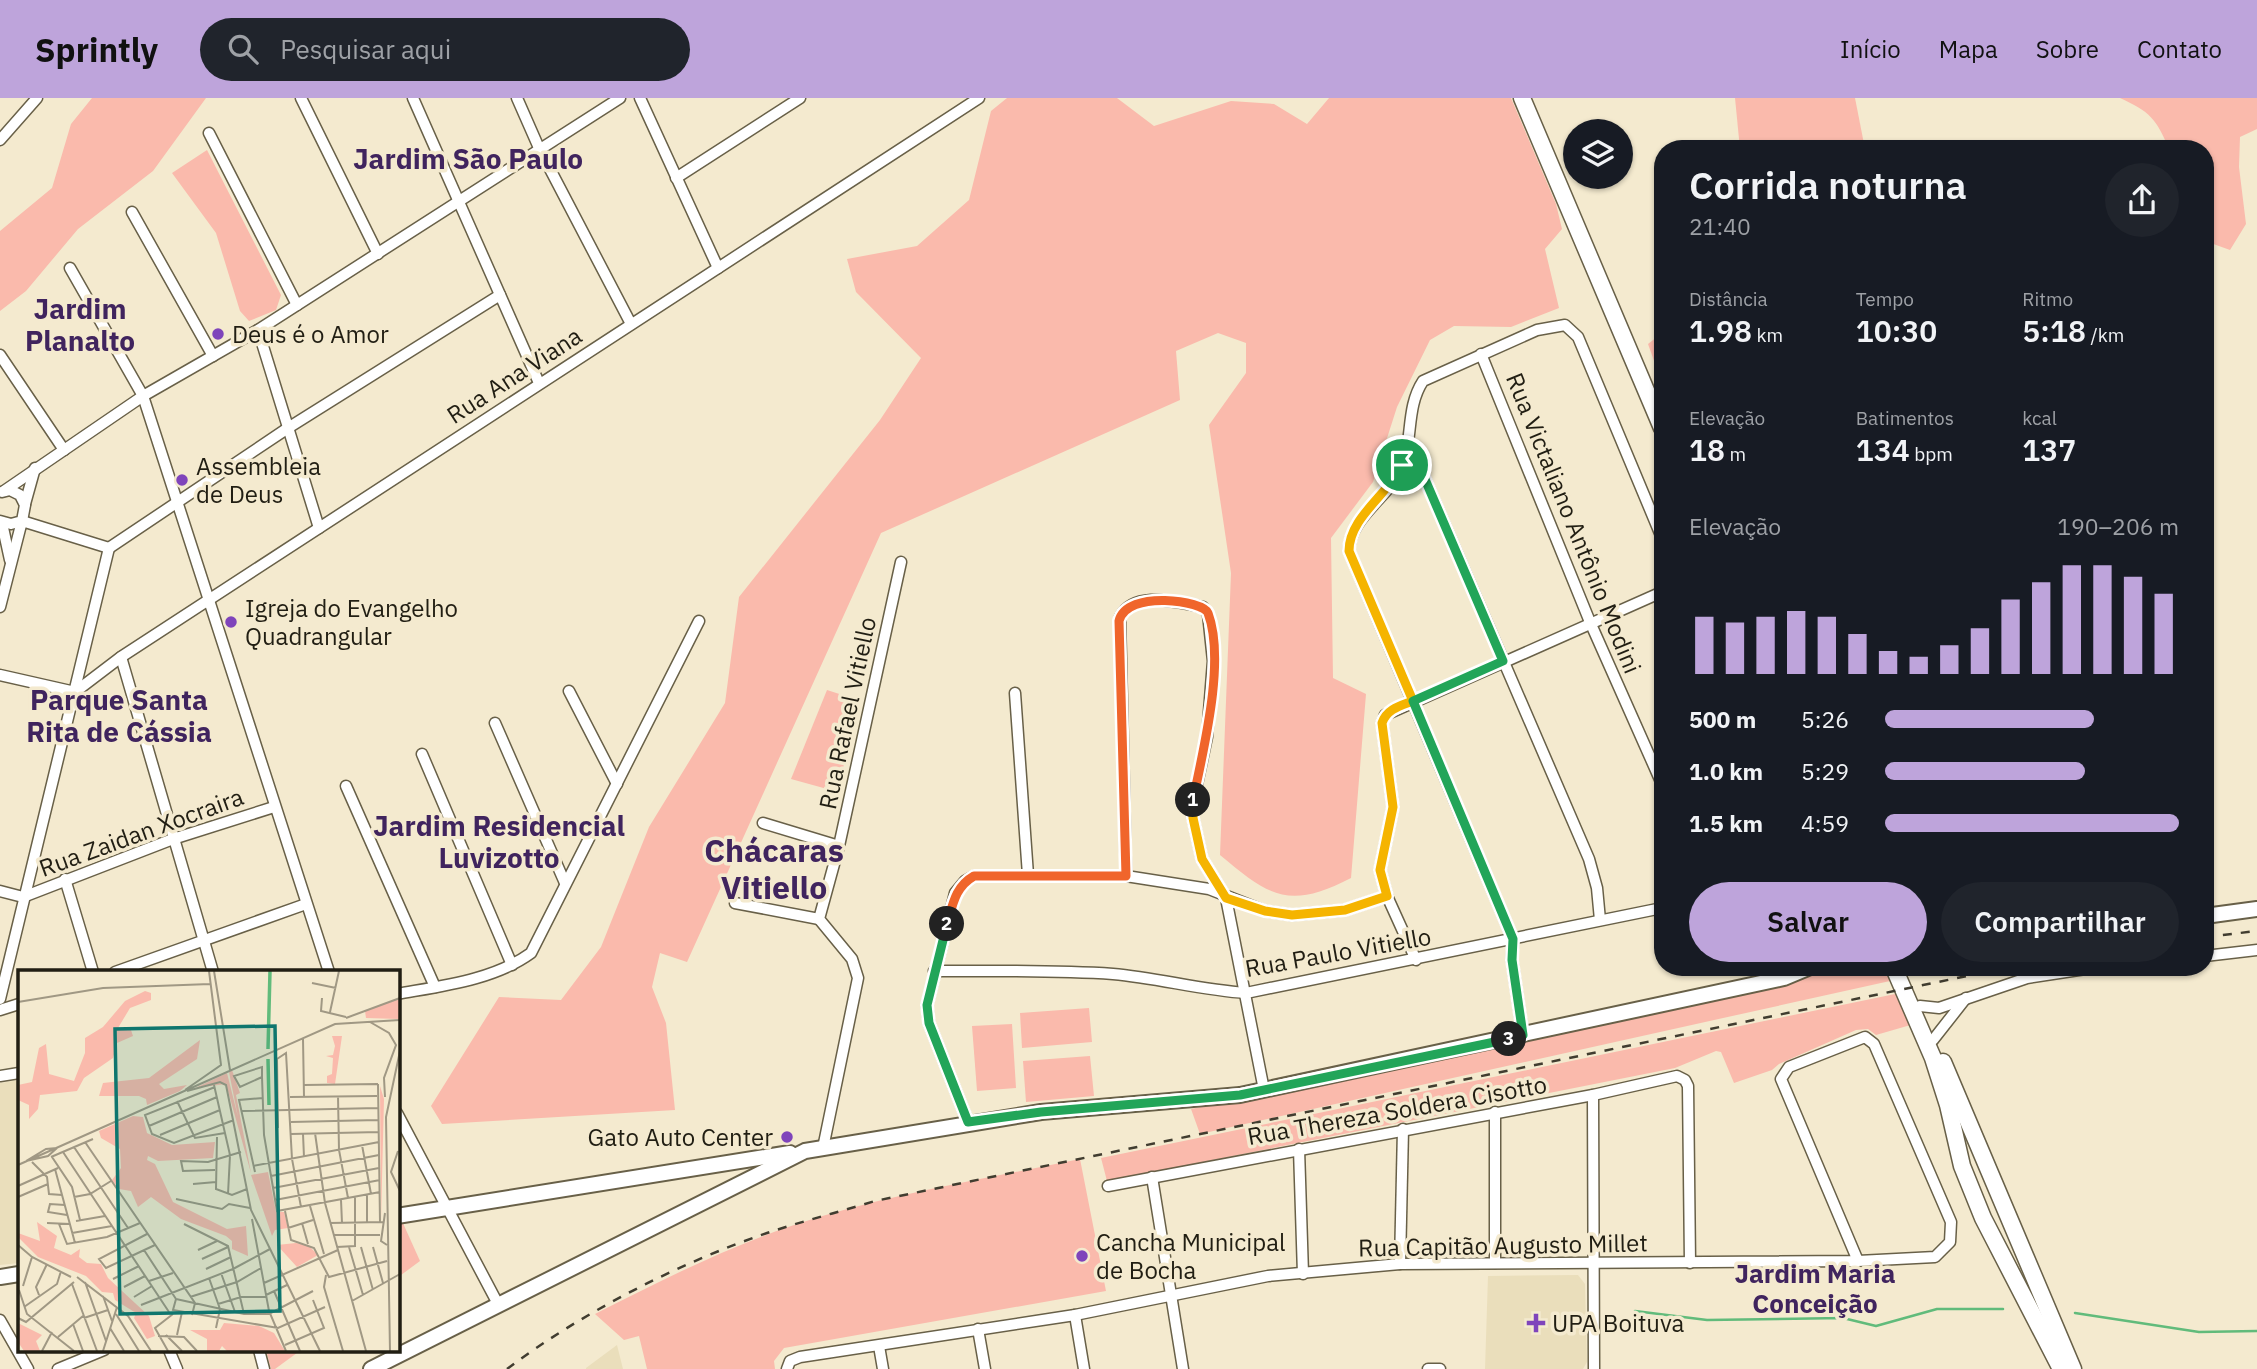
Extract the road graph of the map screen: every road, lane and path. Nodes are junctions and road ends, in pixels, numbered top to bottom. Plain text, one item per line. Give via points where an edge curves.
1 (37, 98) edge
2 (301, 98) edge
3 (413, 98) edge
4 (517, 98) edge
5 (621, 98) edge
6 (640, 98) edge
7 (800, 98) edge
8 (979, 98) edge
9 (1522, 98) edge
10 (1528, 98) edge
11 (209, 133) dead end
12 (0, 140) edge
13 (539, 148) junction
14 (676, 178) junction
15 (458, 200) junction
16 (132, 212) dead end
17 (378, 254) junction
18 (70, 268) dead end
19 (718, 268) junction
20 (500, 295) junction
21 (297, 305) junction
22 (631, 324) junction
23 (258, 330) junction
24 (1482, 354) junction
25 (0, 355) edge
26 (213, 356) junction
27 (538, 383) junction
28 (1654, 385) edge
29 (143, 396) junction
30 (1654, 409) edge
31 (288, 428) junction
32 (1409, 442) junction
33 (64, 450) junction
34 (36, 467) junction
35 (2, 492) edge
36 (176, 502) junction
37 (25, 505) junction
38 (1654, 519) edge
39 (22, 521) junction
40 (1, 522) edge
41 (319, 528) junction
42 (108, 548) junction
43 (901, 562) dead end
44 (10, 563) junction
45 (3, 589) edge
46 (1654, 595) edge
47 (207, 601) junction
48 (0, 607) edge
49 (699, 621) dead end
50 (1590, 622) junction
51 (121, 657) junction
52 (1503, 661) junction
53 (0, 675) edge
54 (569, 691) dead end
55 (75, 692) junction
56 (1015, 693) dead end
57 (1413, 701) junction
58 (495, 723) dead end
59 (422, 754) dead end
60 (1654, 766) edge
61 (617, 784) junction
62 (346, 786) dead end
63 (274, 807) junction
64 (762, 824) dead end
65 (173, 839) junction
66 (839, 846) junction
67 (1028, 875) junction
68 (1126, 876) junction
69 (65, 879) junction
70 (565, 883) junction
71 (0, 891) edge
72 (1387, 896) junction
73 (23, 897) junction
74 (1226, 898) junction
75 (735, 903) dead end
76 (306, 904) junction
77 (2257, 909) edge
78 (1654, 910) edge
79 (2214, 915) edge
80 (818, 919) junction
81 (1600, 920) junction
82 (1513, 939) junction
83 (203, 940) junction
84 (2257, 950) edge
85 (2214, 955) edge
86 (1416, 960) junction
87 (512, 965) junction
88 (92, 970) edge
89 (120, 970) edge
90 (212, 970) edge
91 (328, 970) edge
92 (934, 971) junction
93 (1789, 976) edge
94 (1899, 976) edge
95 (1906, 976) edge
96 (2039, 976) edge
97 (435, 987) junction
98 (1246, 993) junction
99 (399, 994) edge
100 (1967, 998) junction
101 (0, 999) edge
102 (18, 1003) edge
103 (1914, 1003) junction
104 (0, 1010) edge
105 (1523, 1035) junction
106 (1933, 1040) junction
107 (18, 1073) edge
108 (0, 1076) edge
109 (1264, 1090) junction
110 (1593, 1096) junction
111 (1494, 1112) junction
112 (399, 1117) edge
113 (968, 1122) junction
114 (1403, 1129) junction
115 (822, 1148) junction
116 (1299, 1149) junction
117 (805, 1151) junction
118 (739, 1161) junction
119 (1152, 1177) junction
120 (748, 1179) junction
121 (1108, 1186) dead end
122 (2005, 1206) junction
123 (447, 1208) junction
124 (399, 1216) edge
125 (1983, 1218) junction
126 (1858, 1261) junction
127 (1495, 1263) junction
128 (1593, 1263) junction
129 (1690, 1263) junction
130 (1400, 1264) junction
131 (1303, 1273) junction
132 (18, 1275) edge
133 (0, 1277) edge
134 (1171, 1297) junction
135 (498, 1304) junction
136 (1075, 1315) junction
137 (0, 1320) edge
138 (978, 1329) junction
139 (878, 1346) junction
140 (99, 1352) edge
141 (170, 1352) edge
142 (260, 1352) edge
143 (787, 1368) edge
144 (27, 1369) edge
145 (58, 1369) edge
146 (177, 1369) edge
147 (264, 1369) edge
148 (371, 1369) edge
149 (883, 1369) edge
150 (985, 1369) edge
151 (1084, 1369) edge
152 (1183, 1369) edge
153 (1428, 1369) edge
154 (1440, 1369) edge
155 (1594, 1369) edge
156 (2062, 1369) edge
157 (2073, 1369) edge

1 - 12 street
2 - 17 street
3 - 15 street
4 - 13 street
5 - 13 street
6 - 14 street
7 - 14 street
8 - 19 street, Rua Ana Viana
9 - 30 main road
10 - 28 main road
11 - 21 street
13 - 15 street
13 - 22 street
14 - 19 street
15 - 17 street
15 - 20 street
16 - 26 street
17 - 21 street
18 - 29 street
19 - 22 street, Rua Ana Viana
20 - 27 street
20 - 31 street
21 - 23 street
22 - 27 street, Rua Ana Viana
23 - 26 street
23 - 31 street
24 - 32 street via 1423,381 1411,408
24 - 38 street via 1537,330 1565,325 1578,337
24 - 50 street, Rua Victaliano Antônio Modini
25 - 33 street
26 - 29 street
27 - 41 street, Rua Ana Viana
29 - 33 street
29 - 36 street
31 - 36 street
31 - 41 street
32 - 52 street
32 - 57 street via 1398,475 1354,529 1349,551
33 - 34 street
34 - 35 street
34 - 37 street
35 - 37 street via 15,492
36 - 42 street
36 - 47 street
37 - 39 street
39 - 40 street
39 - 42 street
39 - 44 street
40 - 44 street
41 - 47 street, Rua Ana Viana
42 - 55 street
43 - 66 street, Rua Rafael Vitiello
44 - 45 street
45 - 48 street
46 - 50 street
47 - 51 street, Rua Ana Viana
47 - 63 street
49 - 61 street
50 - 52 street
50 - 60 street, Rua Victaliano Antônio Modini
51 - 55 street, Rua Ana Viana
51 - 65 street
52 - 57 street
52 - 81 street via 1589,859
53 - 55 street
54 - 61 street
55 - 73 street
56 - 67 street
57 - 72 street via 1392,709 1382,723 1393,807 1380,870
57 - 82 street
58 - 70 street
59 - 87 street
61 - 70 street
62 - 97 street
63 - 65 street, Rua Zaidan Xocraira
63 - 76 street
64 - 66 street
65 - 69 street, Rua Zaidan Xocraira
65 - 83 street
66 - 80 street, Rua Rafael Vitiello
67 - 68 street
67 - 92 street via 986,874 965,881 956,893
68 - 74 street via 1209,889
68 - 74 street via 1119,621 1130,605 1150,600 1201,607 1208,614 1213,661 1211,708 1193,818 1202,859
69 - 73 street, Rua Zaidan Xocraira
69 - 88 street
70 - 87 street via 531,953
71 - 73 street
72 - 74 street via 1345,910 1292,915
72 - 86 street
73 - 101 street
74 - 98 street
75 - 80 street
76 - 83 street
76 - 91 street
77 - 79 main road
78 - 81 street, Rua Paulo Vitiello
80 - 115 street via 852,959 858,978
81 - 82 street, Rua Paulo Vitiello
82 - 86 street, Rua Paulo Vitiello
82 - 105 street
83 - 89 street
83 - 90 street
84 - 85 street
86 - 98 street, Rua Paulo Vitiello
87 - 97 street
92 - 98 street, Rua Paulo Vitiello via 1112,974
92 - 113 street via 927,1005 929,1023
93 - 105 main road
94 - 103 main road
95 - 103 main road
96 - 100 street
97 - 99 street
98 - 109 street
100 - 103 street via 1939,1008
100 - 106 street
102 - 104 street
103 - 106 main road
103 - 125 main road via 1948,1105 1962,1166
105 - 109 main road
106 - 122 main road
107 - 108 street
109 - 113 main road
110 - 111 street, Rua Thereza Soldera Cisotto
110 - 128 street
110 - 129 street, Rua Thereza Soldera Cisotto via 1675,1076 1685,1080
111 - 114 street, Rua Thereza Soldera Cisotto
111 - 127 street
112 - 123 street
113 - 115 main road
114 - 116 street, Rua Thereza Soldera Cisotto
114 - 130 street
115 - 117 main road
116 - 119 street, Rua Thereza Soldera Cisotto
116 - 131 street
117 - 118 main road
117 - 120 main road
118 - 120 main road
118 - 123 main road
119 - 121 street, Rua Thereza Soldera Cisotto
119 - 134 street
120 - 135 main road
122 - 125 main road via 2001,1224 1992,1226
122 - 157 main road
123 - 124 main road
123 - 135 street
125 - 156 main road
126 - 126 street, Rua Capitão Augusto Millet via 1782,1088 1782,1076 1789,1067 1867,1037 1951,1222 1950,1242 1938,1256
126 - 129 street, Rua Capitão Augusto Millet
127 - 128 street, Rua Capitão Augusto Millet
127 - 130 street, Rua Capitão Augusto Millet
128 - 129 street, Rua Capitão Augusto Millet
128 - 155 street
130 - 131 street, Rua Capitão Augusto Millet
131 - 134 street, Rua Capitão Augusto Millet
132 - 133 main road
134 - 136 street, Rua Capitão Augusto Millet
134 - 152 street
135 - 148 main road
136 - 138 street, Rua Capitão Augusto Millet
136 - 151 street
137 - 144 street
138 - 139 street, Rua Capitão Augusto Millet
138 - 150 street
139 - 143 street, Rua Capitão Augusto Millet via 794,1359
139 - 149 street
140 - 145 street
141 - 146 street
142 - 147 street
153 - 154 street

